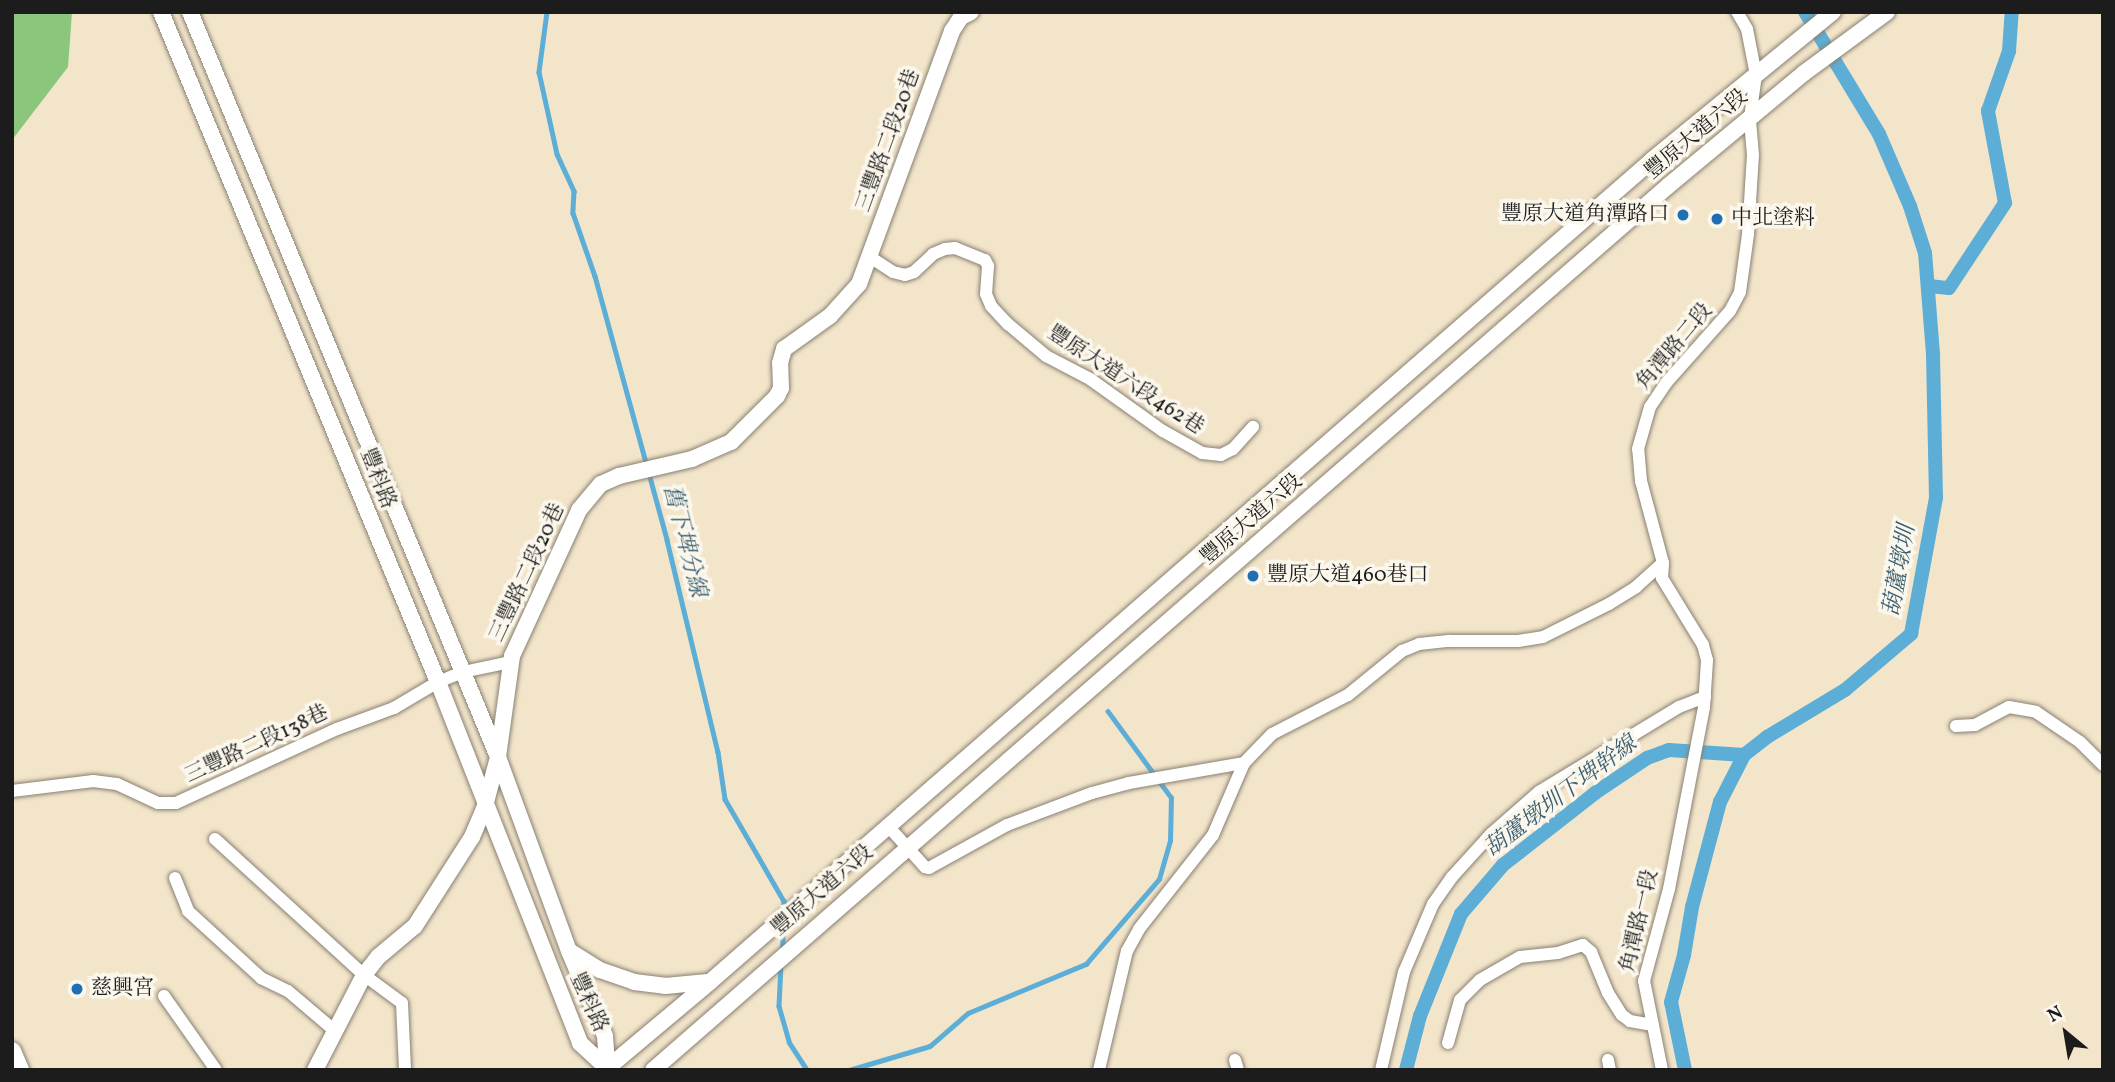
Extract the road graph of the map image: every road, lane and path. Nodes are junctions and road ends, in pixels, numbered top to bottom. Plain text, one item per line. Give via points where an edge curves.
1 (161, 12) edge
2 (190, 12) edge
3 (971, 12) edge
4 (1737, 12) edge
5 (1833, 12) edge
6 (1887, 12) edge
7 (1756, 75) junction
8 (1750, 118) junction
9 (870, 257) junction
10 (1252, 427) dead end
11 (1663, 563) junction
12 (511, 662) junction
13 (463, 672) junction
14 (438, 682) junction
15 (1705, 702) junction
16 (1956, 726) dead end
17 (498, 757) junction
18 (1244, 762) junction
19 (2103, 765) edge
20 (12, 791) edge
21 (485, 806) junction
22 (887, 825) junction
23 (215, 839) dead end
24 (906, 847) junction
25 (175, 878) dead end
26 (569, 951) junction
27 (364, 975) junction
28 (711, 981) junction
29 (164, 996) dead end
30 (1653, 1025) junction
31 (335, 1031) junction
32 (1448, 1043) dead end
33 (606, 1069) edge
34 (216, 1070) edge
35 (315, 1070) edge
36 (405, 1070) edge
37 (653, 1070) edge
38 (1100, 1070) edge
39 (1381, 1070) edge
40 (1662, 1070) edge

1 - 14 street, 豐科路
2 - 13 street, 豐科路
3 - 9 street, 三豐路二段20巷 via 961,17 952,31
4 - 7 street, 角潭路二段 via 1748,29
5 - 7 street, 豐原大道六段
6 - 8 street, 豐原大道六段
7 - 8 street, 角潭路二段
7 - 22 street, 豐原大道六段 via 1632,177
8 - 11 street, 角潭路二段 via 1753,155 1740,292 1730,311 1661,391 1640,436 1641,481
8 - 24 street, 豐原大道六段
9 - 10 street, 豐原大道六段462巷 via 905,275 944,249 956,248 985,260 986,294 1008,324 1046,356 1090,379 1202,453 1221,454 1238,446
9 - 12 street, 三豐路二段20巷 via 850,298 784,349 778,396 731,442 692,459 619,476 601,484 585,500
11 - 15 street, 角潭路二段 via 1662,578 1703,645
11 - 18 street via 1609,604 1543,637 1449,641 1402,650 1348,695 1272,734
12 - 13 street, 三豐路二段138巷
12 - 17 street, 三豐路二段20巷
13 - 14 street, 三豐路二段138巷
13 - 17 street, 豐科路
14 - 20 street, 三豐路二段138巷 via 394,708 337,729 176,803 158,803 117,784 93,781
14 - 21 street, 豐科路
15 - 30 street, 角潭路一段 via 1669,889 1644,981
15 - 39 street via 1679,707 1539,792 1452,877 1426,918 1404,972
16 - 19 street via 1975,725 2009,707 2036,712 2080,742
17 - 21 street, 三豐路二段20巷
17 - 26 street, 豐科路
18 - 24 street via 1092,793 1007,825 929,868
18 - 38 street via 1213,835 1127,951
21 - 27 street, 三豐路二段20巷 via 472,837 415,926
21 - 33 street, 豐科路 via 580,1043
22 - 24 street
22 - 28 street, 豐原大道六段
23 - 27 street
24 - 37 street, 豐原大道六段
25 - 31 street via 188,911 261,978 288,991
26 - 28 street via 600,970 634,982 680,986
26 - 33 street, 豐科路 via 605,1036
27 - 31 street, 三豐路二段20巷
27 - 36 street via 402,1003
28 - 33 street, 豐原大道六段
29 - 34 street
30 - 32 street via 1622,1015 1591,952 1583,945 1520,957 1480,980 1460,1000
30 - 40 street, 角潭路一段
31 - 35 street, 三豐路二段20巷

